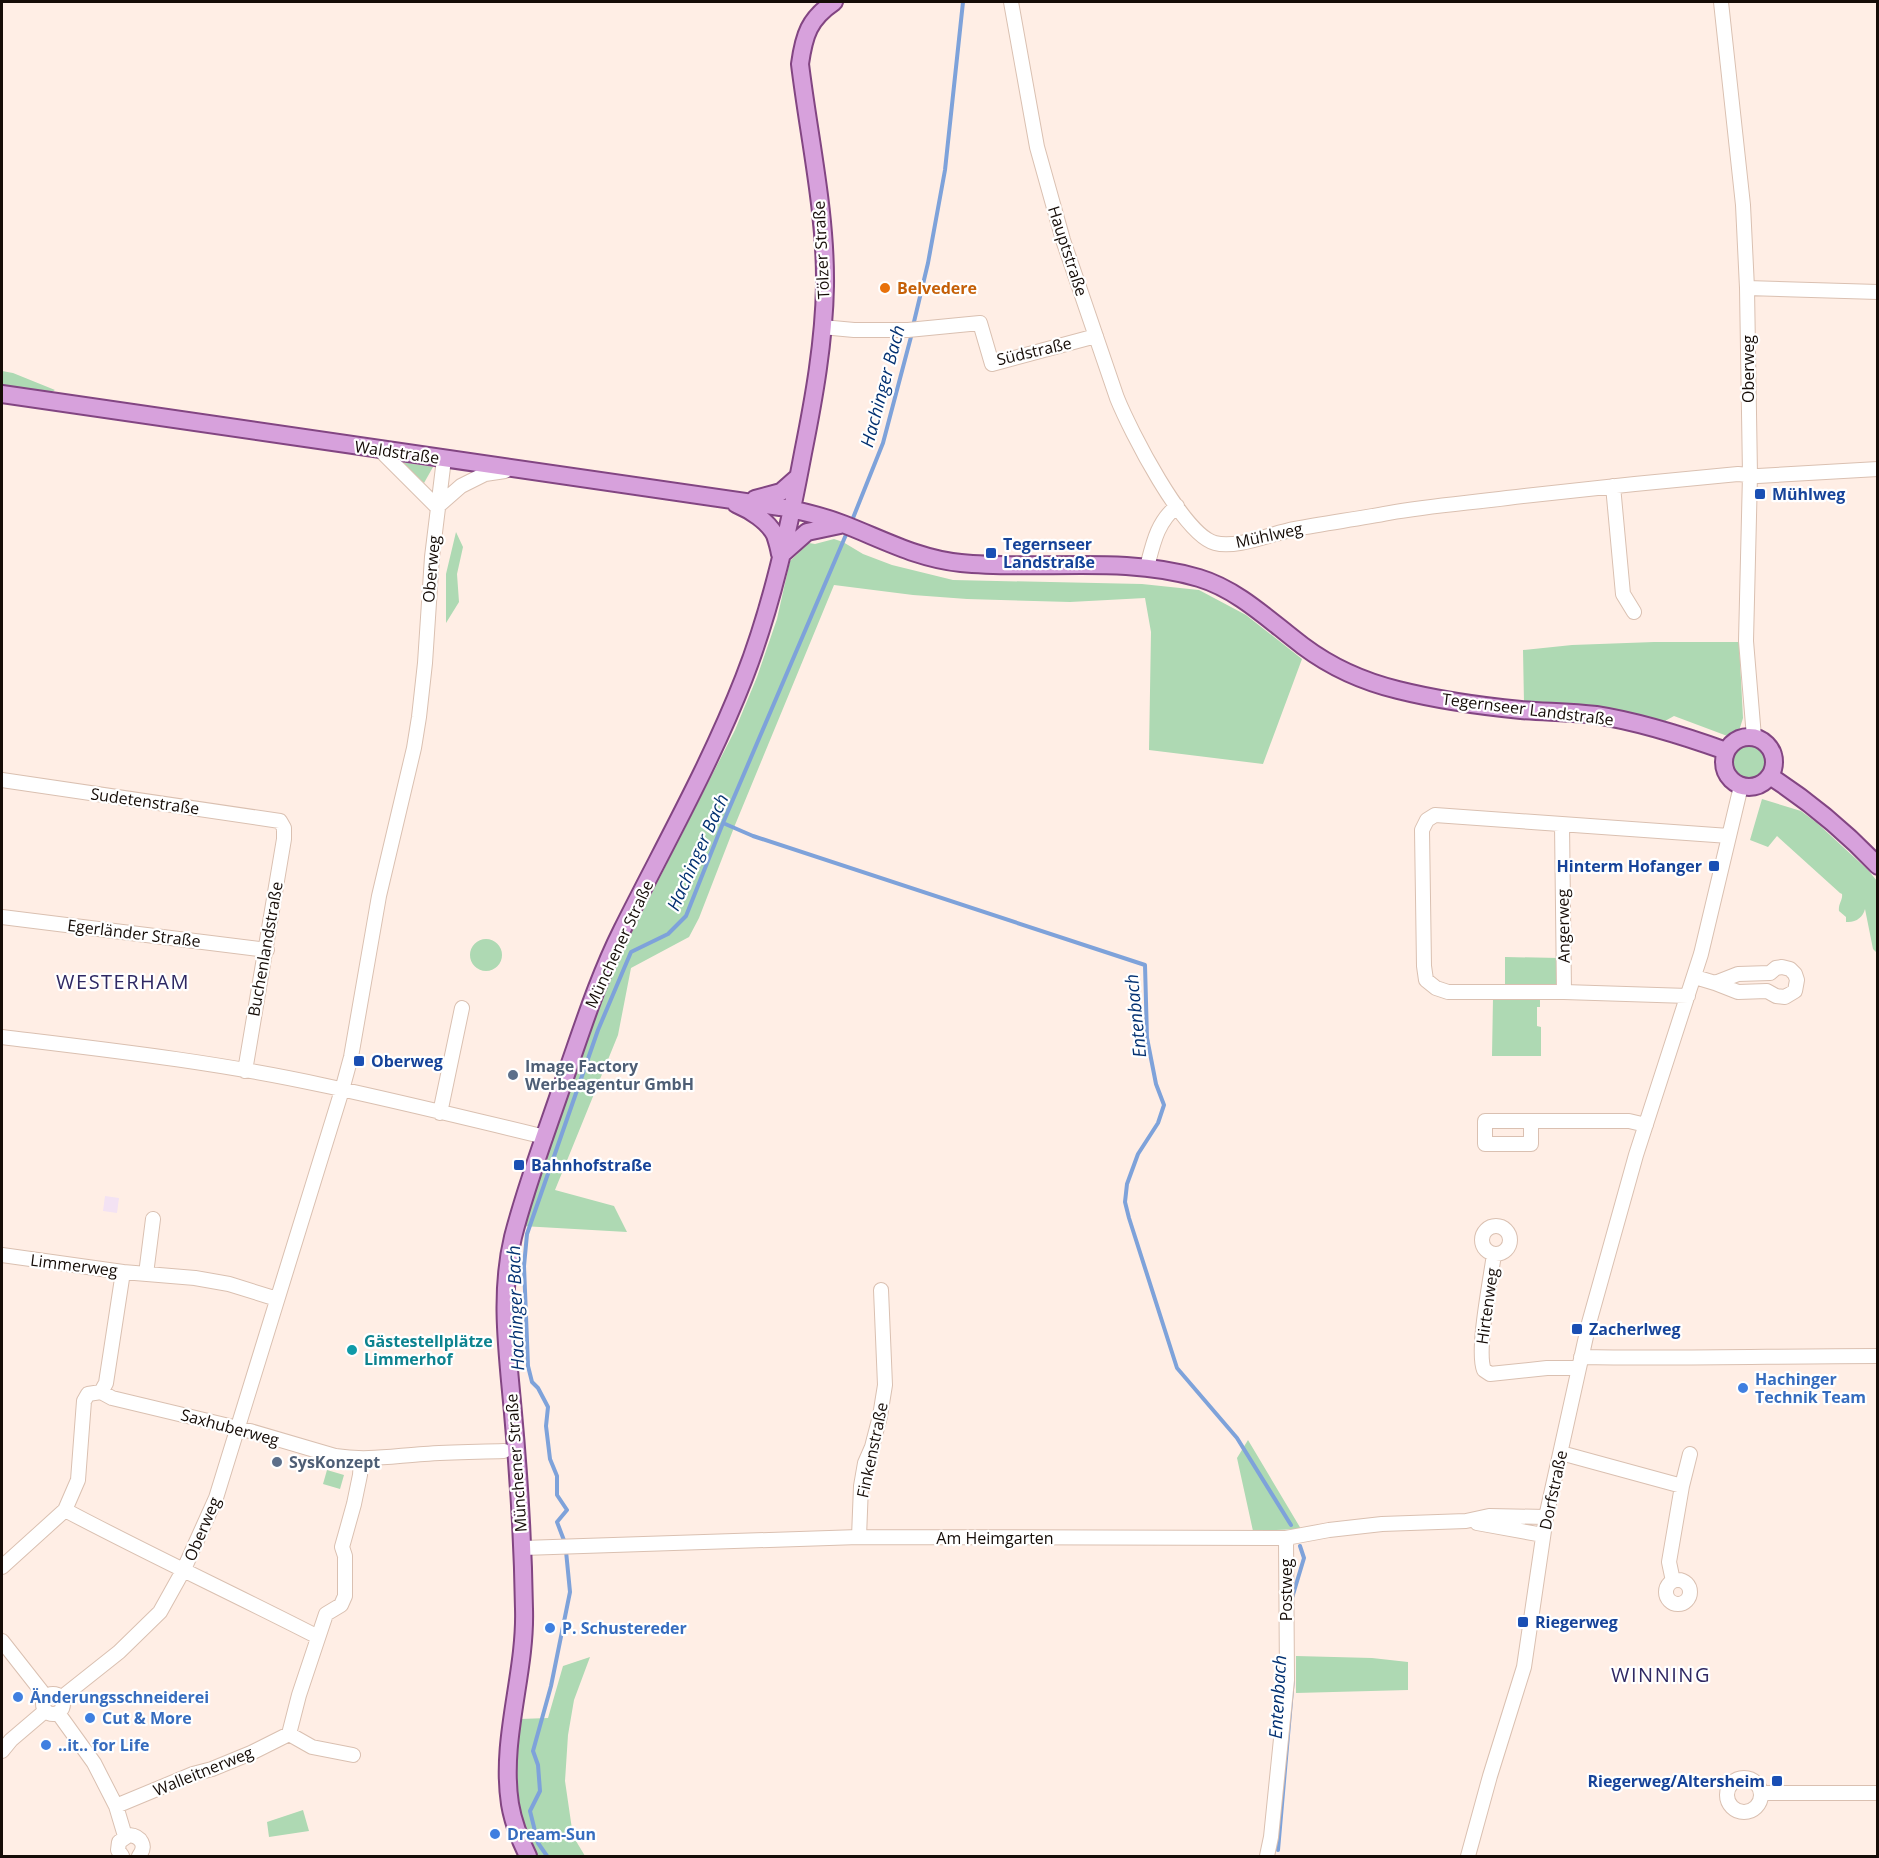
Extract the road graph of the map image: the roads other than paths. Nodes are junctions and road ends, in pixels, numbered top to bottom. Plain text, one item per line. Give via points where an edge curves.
1 (834, 2) edge
2 (1011, 2) edge
3 (1721, 2) edge
4 (1747, 288) junction
5 (1878, 292) edge
6 (822, 327) junction
7 (1096, 336) junction
8 (2, 394) edge
9 (380, 450) junction
10 (444, 459) junction
11 (1878, 469) edge
12 (521, 470) junction
13 (1750, 476) junction
14 (798, 477) junction
15 (1164, 486) joint
16 (1613, 486) junction
17 (727, 499) junction
18 (1177, 506) junction
19 (437, 507) junction
20 (792, 509) junction
21 (844, 525) junction
22 (781, 555) junction
23 (1147, 567) junction
24 (1634, 612) dead end
25 (1754, 737) junction
26 (1726, 752) junction
27 (1770, 776) junction
28 (2, 780) edge
29 (1741, 786) junction
30 (1562, 824) junction
31 (284, 828) joint
32 (1729, 836) junction
33 (1878, 866) edge
34 (2, 917) edge
35 (267, 950) junction
36 (1695, 976) junction
37 (1715, 983) junction
38 (1564, 992) junction
39 (1688, 996) junction
40 (462, 1008) dead end
41 (2, 1037) edge
42 (245, 1071) junction
43 (342, 1090) junction
44 (441, 1113) junction
45 (1531, 1121) dead end
46 (1646, 1125) junction
47 (545, 1137) junction
48 (153, 1219) dead end
49 (1494, 1254) dead end
50 (2, 1255) edge
51 (123, 1272) junction
52 (146, 1274) junction
53 (881, 1290) dead end
54 (277, 1299) junction
55 (1878, 1356) edge
56 (1580, 1363) junction
57 (101, 1392) junction
58 (237, 1428) junction
59 (504, 1451) dead end
60 (1561, 1453) junction
61 (1690, 1454) dead end
62 (361, 1460) junction
63 (1682, 1486) junction
64 (64, 1510) junction
65 (1546, 1517) junction
66 (1466, 1521) junction
67 (1543, 1535) junction
68 (859, 1538) junction
69 (1286, 1538) junction
70 (522, 1548) junction
71 (2, 1567) edge
72 (184, 1569) junction
73 (1673, 1581) dead end
74 (318, 1636) junction
75 (2, 1641) edge
76 (53, 1705) junction
77 (290, 1734) junction
78 (2, 1751) edge
79 (353, 1755) dead end
80 (1762, 1793) dead end
81 (1878, 1793) edge
82 (116, 1806) junction
83 (125, 1836) junction
84 (122, 1857) edge
85 (140, 1857) edge
86 (528, 1857) edge
87 (1267, 1857) edge
88 (1468, 1857) edge

1 - 6 main road, Tölzer Straße via 807,29 800,64 821,211 825,286
2 - 7 street, Hauptstraße via 1037,147
3 - 4 street, Oberweg via 1743,205
4 - 5 street
4 - 13 street, Oberweg
6 - 7 street, Südstraße via 912,330 980,323 992,364
6 - 14 main road, Tölzer Straße via 815,391
7 - 15 street, Hauptstraße via 1126,420
8 - 9 main road, Waldstraße
9 - 10 main road, Waldstraße
9 - 19 street
10 - 12 main road, Waldstraße
10 - 19 street, Oberweg
11 - 13 street, Mühlweg
12 - 17 main road, Waldstraße
12 - 19 street via 485,474 461,486
13 - 16 street, Mühlweg
13 - 25 street, Oberweg via 1746,641
14 - 17 main road via 781,492 760,498
14 - 20 main road, Tölzer Straße
15 - 18 street, Mühlweg
16 - 18 street, Mühlweg via 1389,513 1223,544 1204,538
16 - 24 street via 1623,594
17 - 20 main road, Waldstraße
17 - 22 main road via 768,525
18 - 23 street via 1167,514 1154,538
19 - 43 street, Oberweg via 417,727 379,896
20 - 21 main road, Tegernseer Landstraße
20 - 22 main road, Münchener Straße
21 - 22 main road via 807,532
21 - 23 main road, Tegernseer Landstraße via 937,560
22 - 47 main road, Münchener Straße via 746,673 719,738 598,982
23 - 26 main road, Tegernseer Landstraße via 1178,572 1227,590 1326,662 1396,690 1475,705 1614,718
25 - 26 main road via 1735,741
25 - 27 main road via 1773,753
26 - 29 main road via 1726,772
27 - 29 main road via 1758,786
27 - 33 main road via 1824,814
28 - 31 street, Sudetenstraße via 280,821
29 - 32 street, Dorfstraße
30 - 32 street
30 - 38 street, Angerweg
30 - 38 street via 1435,815 1422,830 1426,980 1448,992
31 - 35 street, Buchenlandstraße
32 - 36 street, Dorfstraße
34 - 35 street, Egerländer Straße
35 - 42 street, Buchenlandstraße
36 - 37 street
36 - 39 street, Dorfstraße
37 - 37 street via 1738,992 1767,991 1785,997 1795,991 1797,980 1790,969 1782,967 1770,973 1738,974
38 - 39 street
39 - 46 street, Dorfstraße
40 - 44 street
41 - 42 street
42 - 43 street
43 - 44 street
43 - 54 street, Oberweg
44 - 47 street
45 - 46 street via 1629,1121
46 - 56 street, Dorfstraße via 1599,1283
47 - 70 main road, Münchener Straße via 513,1238 506,1284
48 - 52 street
49 - 56 street, Hirtenweg via 1481,1346 1484,1370 1491,1374
50 - 51 street, Limmerweg
51 - 52 street, Limmerweg
51 - 57 street via 106,1383
52 - 54 street, Limmerweg via 229,1284
53 - 68 street, Finkenstraße via 885,1385 861,1486
54 - 58 street, Oberweg
55 - 56 street
56 - 60 street, Dorfstraße
57 - 58 street, Saxhuberweg
57 - 64 street via 88,1394 84,1401 78,1480
58 - 62 street, Saxhuberweg
58 - 72 street, Oberweg via 216,1498
59 - 62 street, Saxhuberweg
60 - 63 street
60 - 65 street, Dorfstraße
61 - 63 street
62 - 74 street via 342,1547 345,1596 340,1605 326,1614
63 - 73 street via 1669,1562
64 - 71 street
64 - 72 street
65 - 66 street, Am Heimgarten via 1489,1516
65 - 67 street, Dorfstraße
66 - 67 street, Am Heimgarten
66 - 69 street, Am Heimgarten via 1382,1524
67 - 88 street, Dorfstraße via 1524,1667
68 - 69 street, Am Heimgarten
68 - 70 street, Am Heimgarten
69 - 87 street, Postweg via 1287,1680
70 - 86 main road, Münchener Straße via 525,1613 507,1780 514,1823
72 - 74 street
72 - 76 street, Oberweg via 160,1612
74 - 77 street
75 - 76 street
76 - 78 street, Oberweg
76 - 82 street via 94,1763
77 - 79 street via 312,1747
77 - 82 street, Walleitnerweg via 241,1758
80 - 81 street
82 - 83 street
83 - 84 street via 118,1846
83 - 85 street via 140,1839

